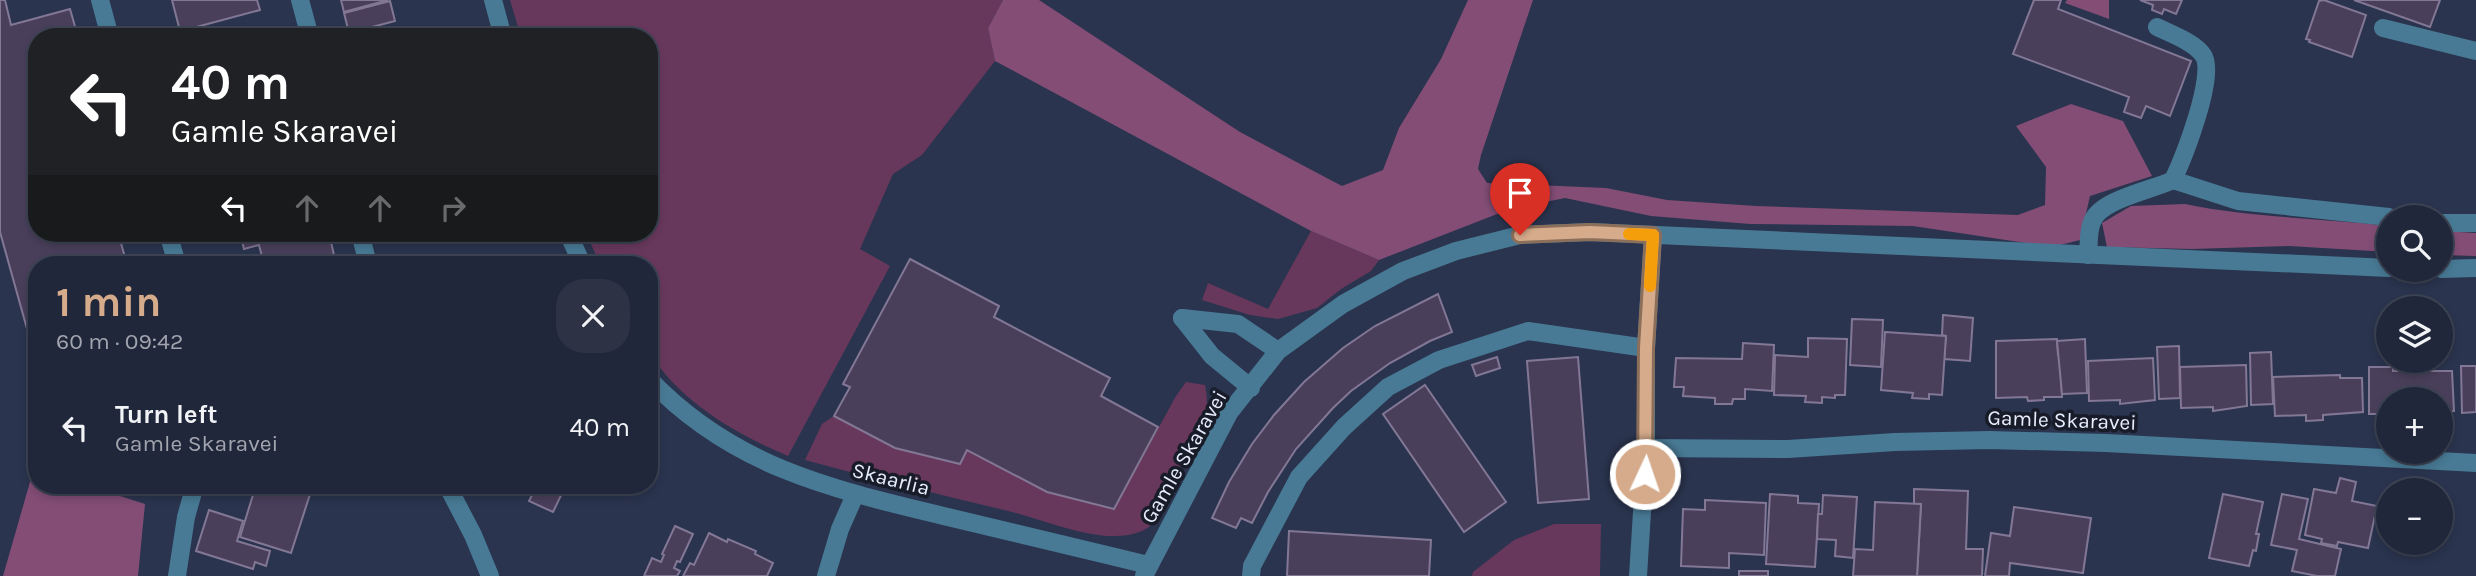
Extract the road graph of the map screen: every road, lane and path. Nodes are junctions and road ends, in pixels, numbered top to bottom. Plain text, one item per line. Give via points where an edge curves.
1 (100, 0) edge
2 (300, 0) edge
3 (492, 0) edge
4 (2157, 27) dead end
5 (108, 28) edge
6 (308, 28) edge
7 (500, 28) edge
8 (2383, 28) dead end
9 (2476, 51) edge
10 (2173, 180) junction
11 (2376, 216) edge
12 (2453, 223) edge
13 (2476, 223) edge
14 (1653, 235) junction
15 (2088, 255) junction
16 (2376, 267) edge
17 (2476, 268) edge
18 (2453, 269) edge
19 (1646, 348) junction
20 (1278, 351) junction
21 (658, 388) edge
22 (1251, 388) junction
23 (1646, 448) junction
24 (2476, 463) edge
25 (192, 494) edge
26 (452, 494) edge
27 (855, 495) junction
28 (1146, 570) edge
29 (177, 576) edge
30 (490, 576) edge
31 (826, 576) edge
32 (1251, 576) edge
33 (1638, 576) edge

1 - 5 street
2 - 6 street
3 - 7 street
4 - 10 street via 2199,50 2208,70 2186,153
8 - 9 street
10 - 11 street via 2238,201
10 - 15 street via 2097,214
12 - 13 street
14 - 15 street, Gamle Skaravei
14 - 19 street
14 - 20 street, Gamle Skaravei via 1520,235 1456,251 1403,271 1343,304
15 - 16 street, Gamle Skaravei
17 - 18 street
19 - 23 street
19 - 32 street via 1528,331 1439,360 1388,387 1299,477
20 - 22 street, Gamle Skaravei
20 - 22 street via 1238,324 1182,318 1212,356
21 - 27 street, Skaarlia via 733,447 794,475
22 - 28 street, Gamle Skaravei via 1229,413
23 - 24 street, Gamle Skaravei via 1788,449 1989,440
23 - 33 street
25 - 29 street
26 - 30 street
27 - 28 street, Skaarlia
27 - 31 street

